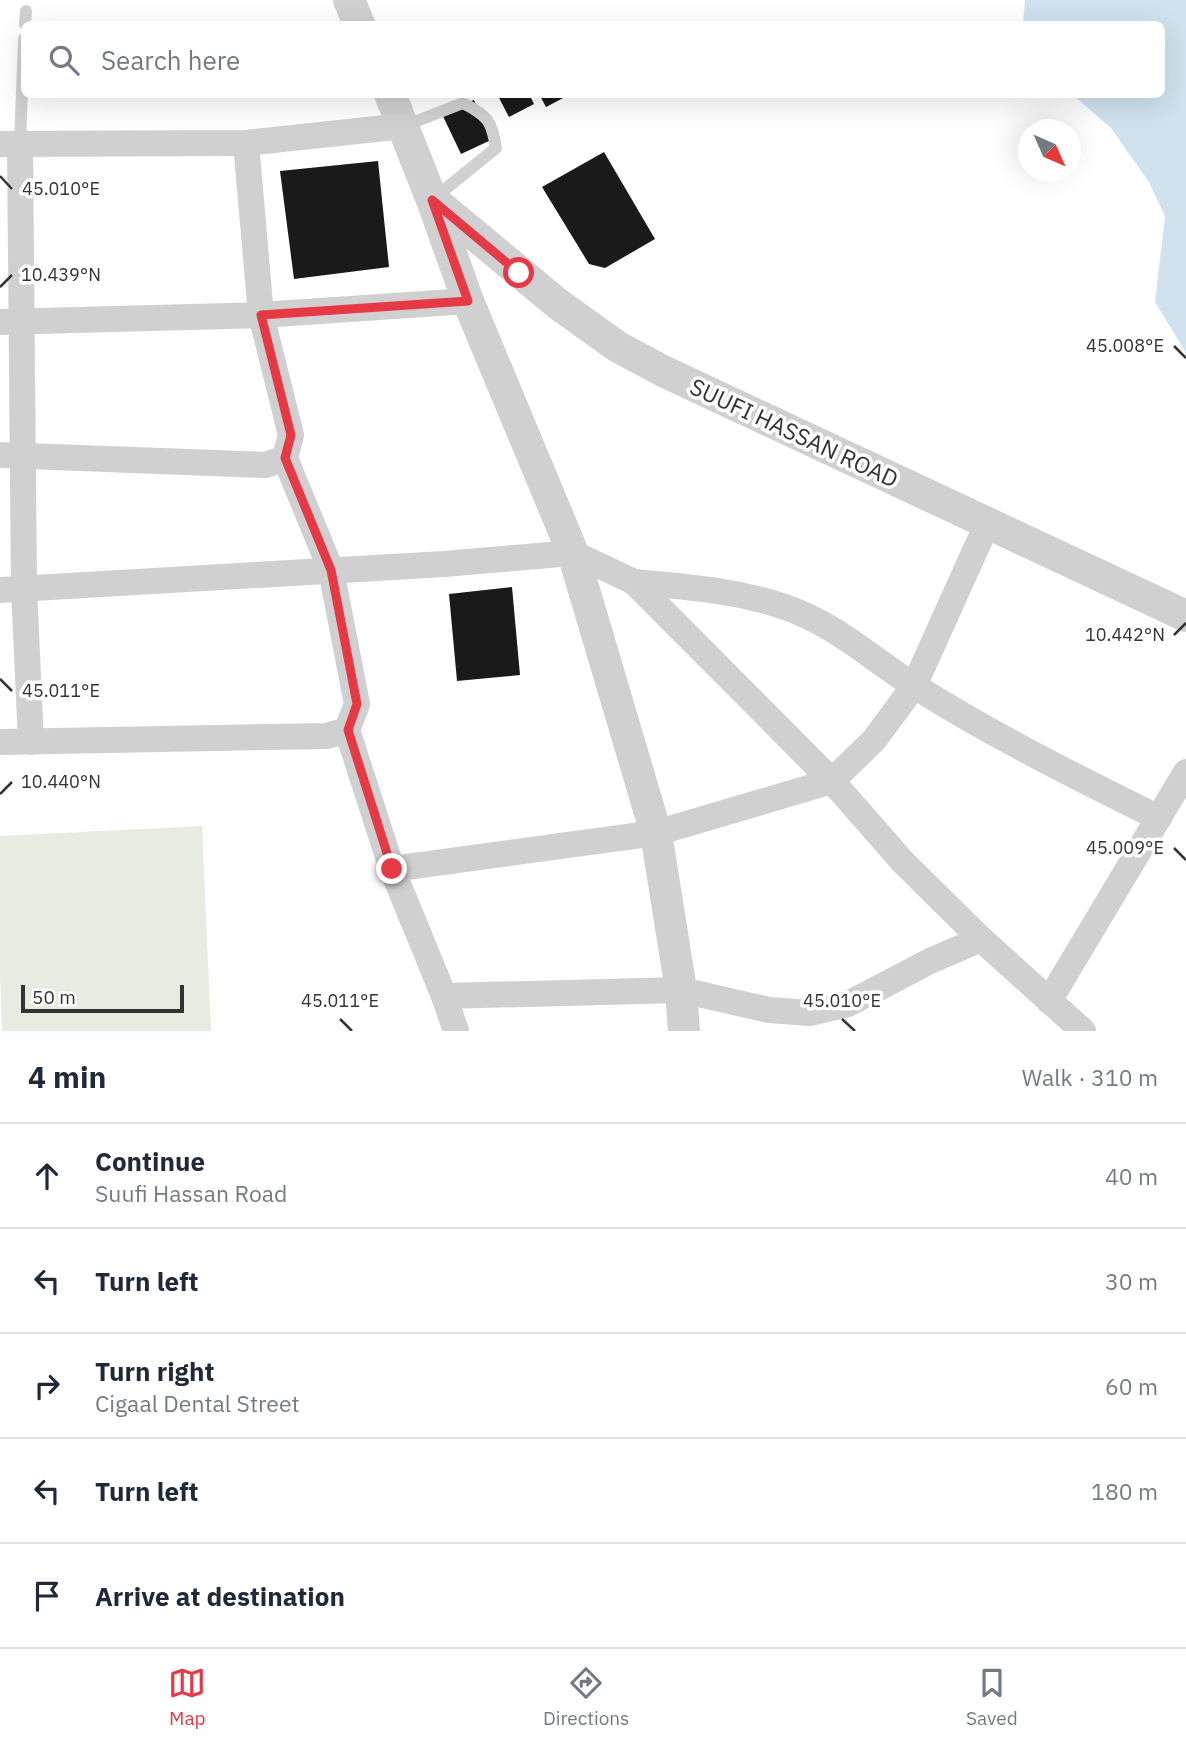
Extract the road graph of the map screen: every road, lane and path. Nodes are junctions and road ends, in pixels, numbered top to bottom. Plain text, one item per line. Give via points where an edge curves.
1 (349, 0) edge
2 (358, 21) edge
3 (21, 62) edge
4 (392, 98) edge
5 (404, 127) junction
6 (246, 143) junction
7 (10, 144) edge
8 (432, 200) junction
9 (468, 301) junction
10 (261, 315) junction
11 (11, 321) edge
12 (11, 455) edge
13 (285, 458) junction
14 (987, 524) junction
15 (573, 553) junction
16 (331, 570) junction
17 (634, 582) junction
18 (12, 589) edge
19 (1186, 616) edge
20 (914, 686) junction
21 (348, 730) junction
22 (0, 742) edge
23 (31, 742) junction
24 (1186, 772) edge
25 (832, 781) junction
26 (1159, 818) junction
27 (656, 833) junction
28 (392, 869) junction
29 (981, 939) junction
30 (681, 990) junction
31 (444, 996) junction
32 (1049, 1001) junction
33 (456, 1031) edge
34 (684, 1031) edge
35 (1083, 1031) edge

1 - 2 street
3 - 7 lane
4 - 5 street
5 - 6 street
5 - 8 street
5 - 8 lane via 463,103 492,126 496,148
6 - 7 street
6 - 10 street
7 - 11 street
8 - 9 street
8 - 14 street, SUUFI HASSAN ROAD via 618,347
9 - 10 street
9 - 15 street
10 - 11 street
10 - 13 street via 291,435
11 - 12 street
12 - 13 street via 266,465
12 - 18 street
13 - 16 street
14 - 19 street, SUUFI HASSAN ROAD
14 - 20 street
15 - 16 street
15 - 17 street
15 - 27 street
16 - 18 street
16 - 21 street via 357,704
17 - 20 street via 719,590 785,607 827,625
17 - 25 street
18 - 23 street
20 - 25 street via 874,740
20 - 26 street via 1057,768
21 - 23 street via 327,736
21 - 28 street
22 - 23 street
24 - 26 street
25 - 27 street
25 - 29 street via 903,862
26 - 32 street
27 - 28 street
27 - 30 street
28 - 31 street
29 - 30 street via 848,1004 810,1013 769,1010
29 - 32 street
30 - 31 street
30 - 34 street
31 - 33 street
32 - 35 street

